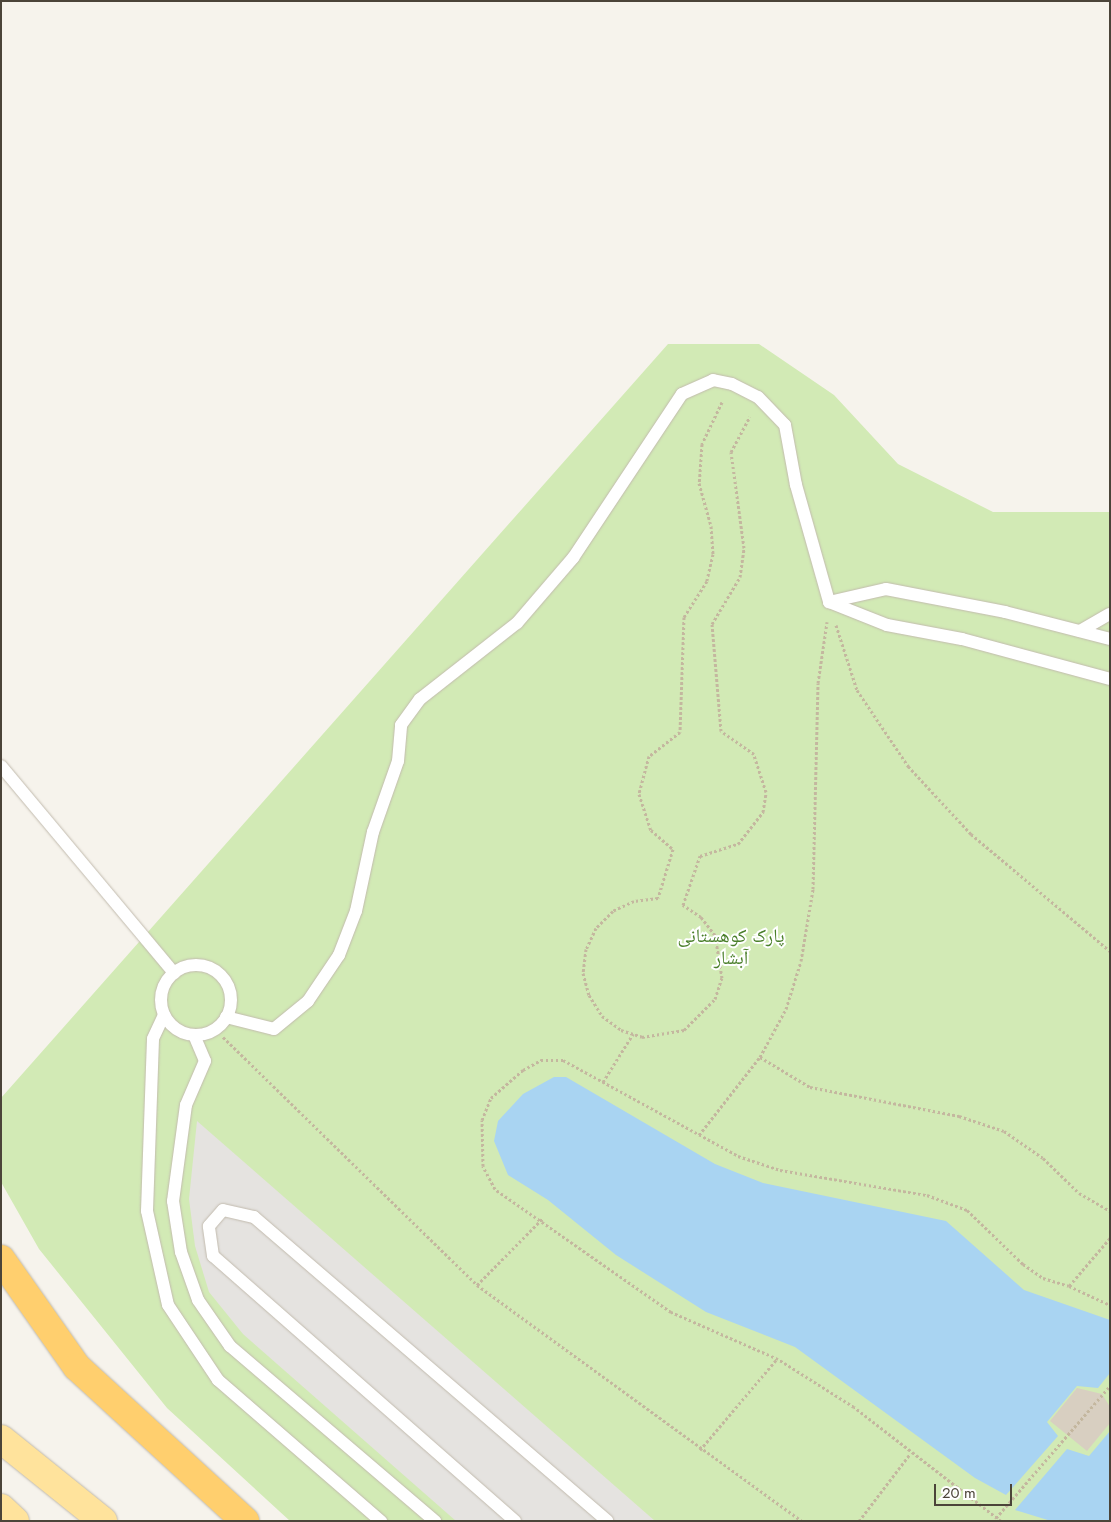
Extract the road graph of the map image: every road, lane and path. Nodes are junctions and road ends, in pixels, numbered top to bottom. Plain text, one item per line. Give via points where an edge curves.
1 (732, 384) junction
2 (758, 397) junction
3 (829, 602) junction
4 (1110, 614) edge
5 (1080, 631) junction
6 (1110, 639) edge
7 (1110, 678) edge
8 (1, 766) edge
9 (1110, 951) edge
10 (174, 972) junction
11 (164, 1015) junction
12 (226, 1017) junction
13 (215, 1029) junction
14 (194, 1034) junction
15 (633, 1034) junction
16 (760, 1057) junction
17 (603, 1082) junction
18 (699, 1135) junction
19 (1110, 1211) edge
20 (543, 1218) junction
21 (1110, 1238) edge
22 (1, 1259) edge
23 (477, 1285) junction
24 (1069, 1286) junction
25 (1110, 1305) edge
26 (778, 1359) junction
27 (1110, 1386) edge
28 (1, 1439) edge
29 (700, 1450) junction
30 (910, 1454) junction
31 (1, 1508) edge
32 (996, 1518) junction
33 (15, 1521) edge
34 (103, 1521) edge
35 (245, 1521) edge
36 (381, 1521) edge
37 (435, 1521) edge
38 (515, 1521) edge
39 (607, 1521) edge
40 (802, 1521) edge
41 (859, 1521) edge
42 (1001, 1521) edge

1 - 2 lane
1 - 12 lane via 713,380 682,394 572,558 517,623 420,699 401,725 398,761 373,832 356,911 339,955 308,1001 274,1029
1 - 15 path via 702,444 699,483 711,526 713,554 707,581 684,617 680,732 649,756 638,794 651,830 673,849 658,898 634,900 613,911 596,928 586,949 583,972 589,996 602,1016
2 - 3 lane via 785,426 796,485
2 - 15 path via 731,452 744,548 740,577 712,624 721,731 754,754 766,792 762,812 738,844 700,856 683,905 715,935 722,971 715,999 684,1030 663,1037
3 - 5 lane via 886,589
3 - 7 lane via 887,625 962,639
3 - 9 path via 857,690 908,766 971,834
3 - 16 path via 818,683 812,889 801,961 786,1009
4 - 5 lane
5 - 6 lane
8 - 10 lane
10 - 11 lane via 162,992
10 - 12 lane via 196,964 218,973 230,993
11 - 14 lane via 176,1029
11 - 36 lane via 153,1039 147,1211 168,1305 218,1380
12 - 13 lane
13 - 14 lane
13 - 23 path
14 - 37 lane via 205,1061 186,1105 173,1201 181,1252 198,1300 230,1346
15 - 17 path
16 - 18 path
16 - 19 path via 810,1087 959,1116 1004,1131 1043,1158 1079,1193
17 - 18 path
17 - 20 path via 563,1060 541,1060 491,1098 480,1142 483,1166 495,1188
18 - 24 path via 738,1156 780,1170 927,1195 967,1210 1024,1264 1043,1278
20 - 23 path
20 - 26 path via 671,1312
21 - 24 path
22 - 35 highway via 77,1367
23 - 29 path
24 - 25 path
26 - 29 path
26 - 30 path via 854,1407
27 - 32 path
28 - 34 main road
29 - 40 path
30 - 32 path
30 - 41 path
31 - 33 main road
32 - 42 path
38 - 39 lane via 213,1256 209,1226 223,1210 254,1217

